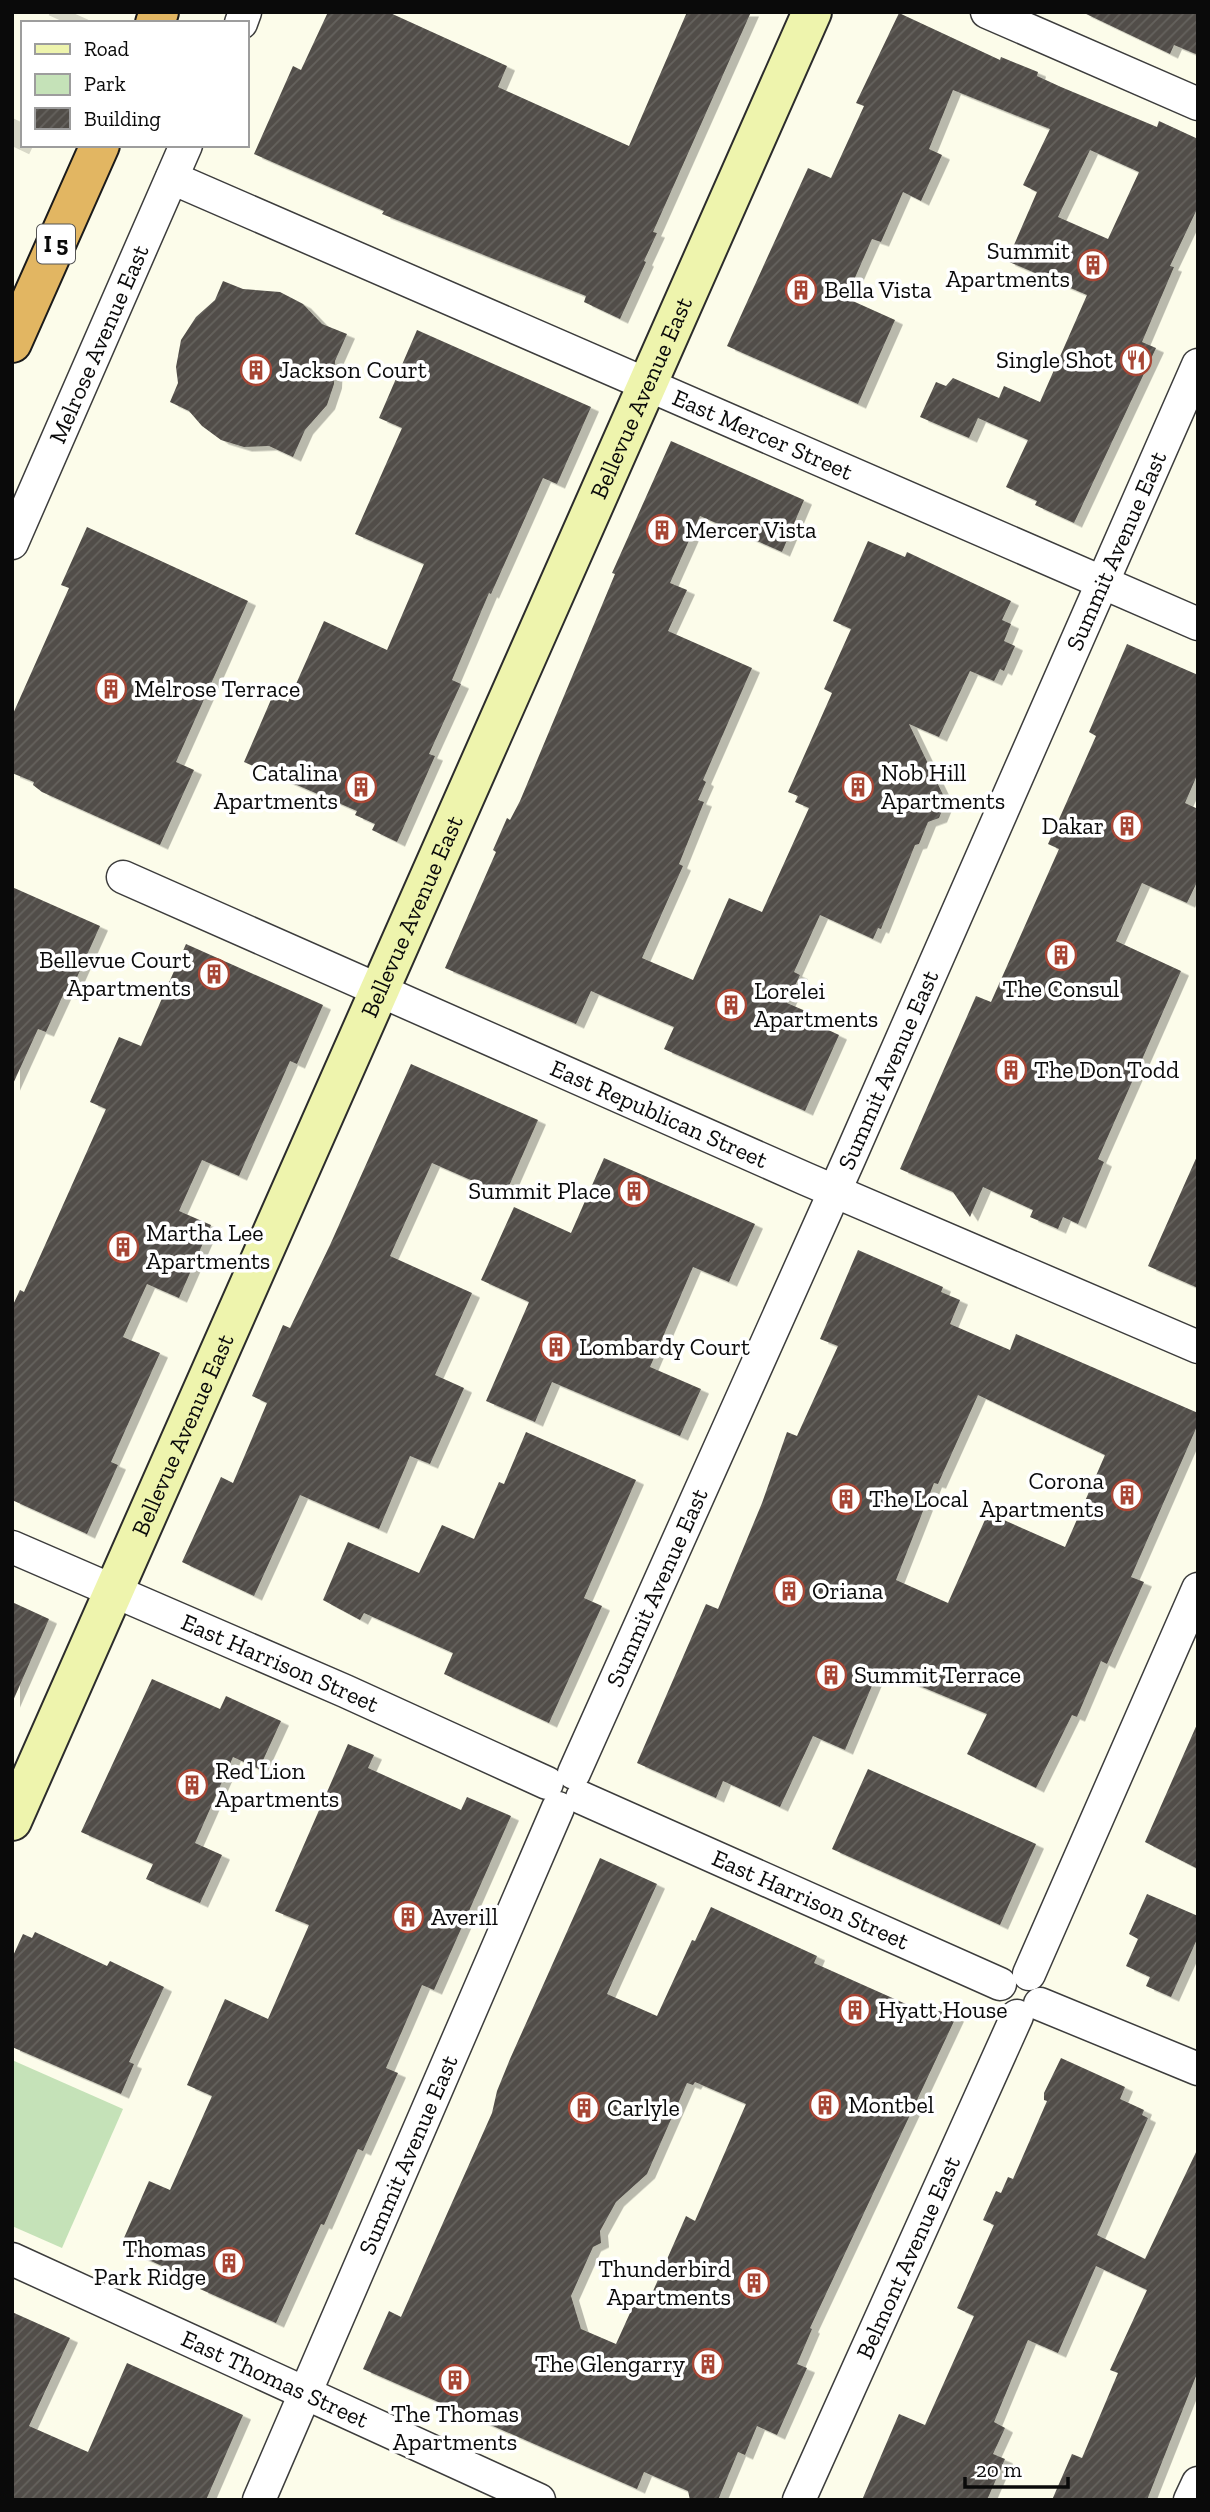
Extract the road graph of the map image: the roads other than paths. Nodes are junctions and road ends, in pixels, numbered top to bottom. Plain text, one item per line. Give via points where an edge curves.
1 (812, 12) edge
2 (987, 12) edge
3 (1198, 104) edge
4 (99, 147) edge
5 (186, 147) edge
6 (172, 178) junction
7 (12, 343) edge
8 (1198, 365) edge
9 (647, 386) junction
10 (12, 543) edge
11 (1102, 583) junction
12 (1198, 624) edge
13 (123, 877) dead end
14 (381, 991) junction
15 (834, 1191) junction
16 (1198, 1348) edge
17 (12, 1547) edge
18 (1198, 1589) edge
19 (114, 1591) junction
20 (565, 1790) junction
21 (12, 1821) edge
22 (1029, 1974) junction
23 (1000, 1984) junction
24 (1028, 2010) junction
25 (1198, 2069) edge
26 (12, 2259) edge
27 (306, 2393) junction
28 (1198, 2483) edge
29 (259, 2500) edge
30 (538, 2500) edge
31 (799, 2500) edge
32 (1190, 2500) edge

1 - 9 street, Bellevue Avenue East
2 - 3 street
4 - 7 highway, I 5
5 - 6 street, Melrose Avenue East
6 - 9 street, East Mercer Street
6 - 10 street, Melrose Avenue East
8 - 11 street, Summit Avenue East
9 - 11 street, East Mercer Street
9 - 14 street, Bellevue Avenue East
11 - 12 street, East Mercer Street
11 - 15 street, Summit Avenue East
13 - 14 street, East Republican Street
14 - 15 street, East Republican Street
14 - 19 street, Bellevue Avenue East
15 - 16 street, East Republican Street
15 - 20 street, Summit Avenue East
17 - 19 street, East Harrison Street
18 - 22 street
19 - 20 street, East Harrison Street
19 - 21 street, Bellevue Avenue East
20 - 23 street, East Harrison Street
20 - 27 street, Summit Avenue East
22 - 23 street via 1012,1973
22 - 24 street via 1041,1989
23 - 24 street via 999,2002 1008,2012
24 - 25 street
24 - 31 street, Belmont Avenue East
26 - 27 street, East Thomas Street
27 - 29 street, Summit Avenue East
27 - 30 street, East Thomas Street
28 - 32 street

